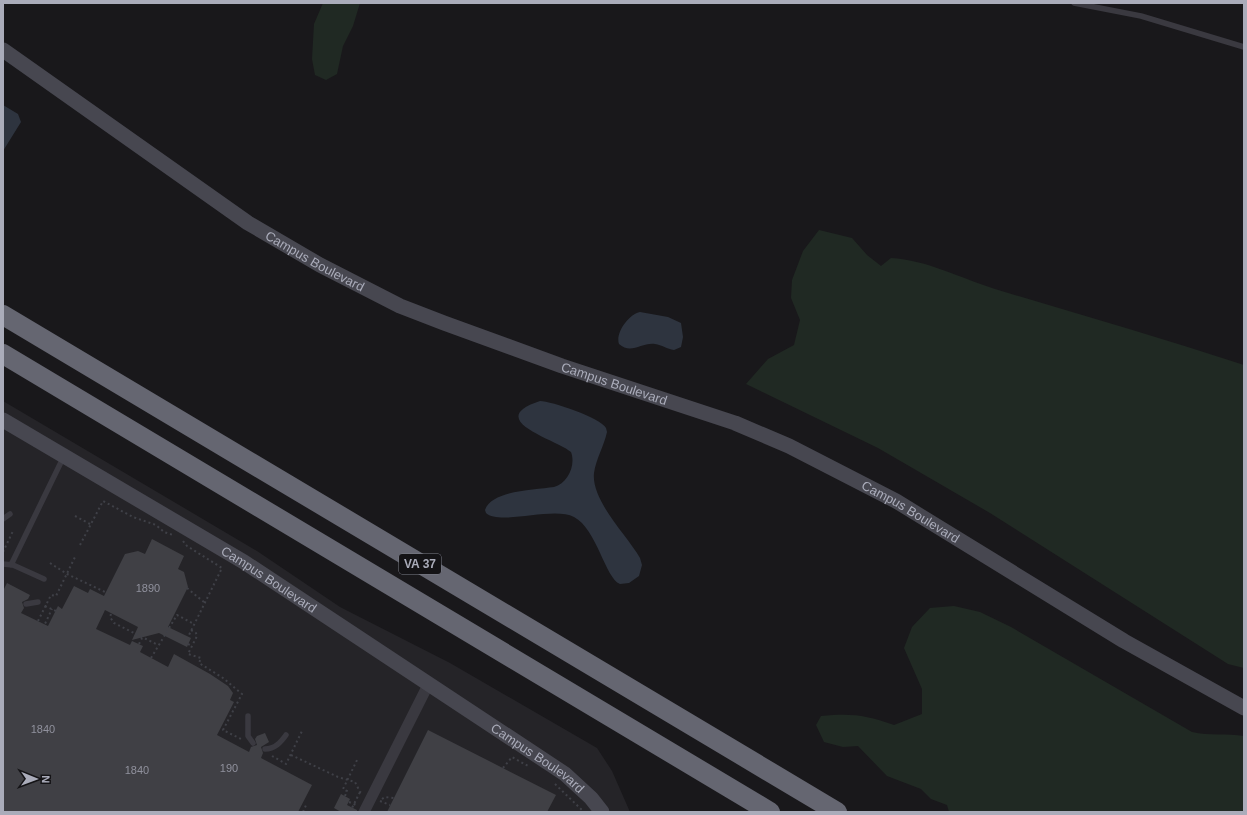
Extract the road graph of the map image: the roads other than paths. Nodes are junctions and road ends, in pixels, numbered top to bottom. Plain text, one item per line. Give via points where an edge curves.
1 (1074, 3) edge
2 (1244, 47) edge
3 (3, 50) edge
4 (3, 315) edge
5 (3, 354) edge
6 (3, 359) edge
7 (42, 379) junction
8 (3, 420) edge
9 (64, 456) junction
10 (10, 514) dead end
11 (3, 519) edge
12 (3, 564) edge
13 (11, 565) junction
14 (44, 579) dead end
15 (38, 602) dead end
16 (26, 604) dead end
17 (428, 685) junction
18 (1241, 705) edge
19 (248, 716) dead end
20 (286, 735) dead end
21 (253, 743) dead end
22 (265, 748) dead end
23 (364, 812) edge
24 (602, 812) edge
25 (770, 812) edge
26 (837, 812) edge

1 - 2 lane via 1141,16
3 - 18 street, Campus Boulevard via 242,219 320,265 393,303 444,324 735,423 779,441 896,501 1114,635
4 - 26 highway, VA 37
5 - 7 highway, VA 37
6 - 7 highway
7 - 25 highway, VA 37
8 - 9 street, Campus Boulevard
9 - 13 lane
9 - 17 street, Campus Boulevard via 244,562
10 - 11 lane
12 - 13 lane
13 - 14 lane
15 - 16 lane
17 - 23 street
17 - 24 street, Campus Boulevard via 565,774
19 - 21 lane via 248,736
20 - 22 lane via 273,748

